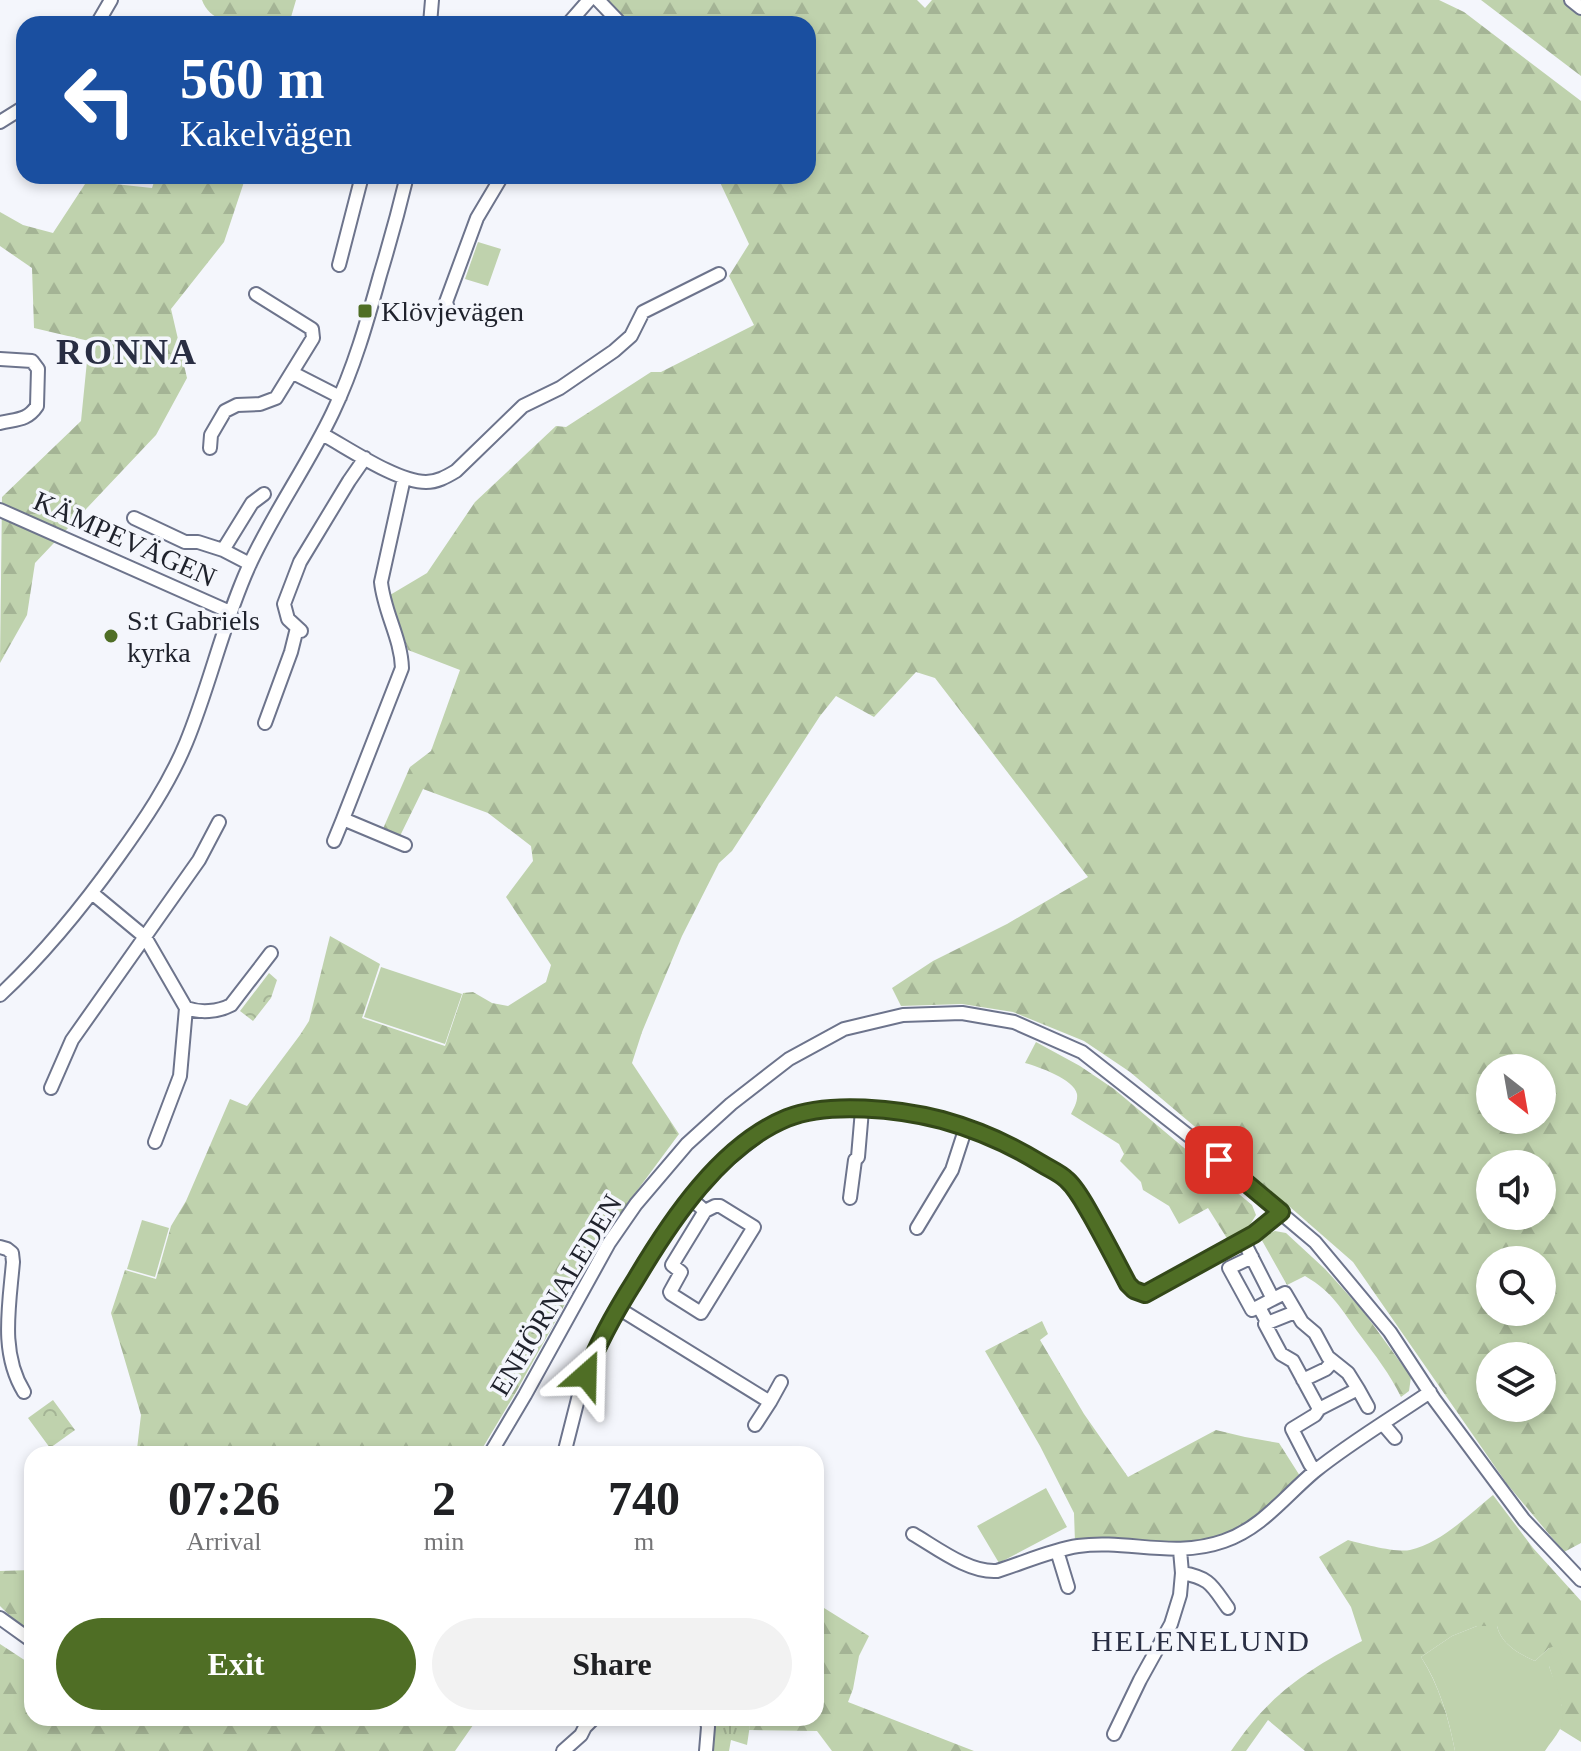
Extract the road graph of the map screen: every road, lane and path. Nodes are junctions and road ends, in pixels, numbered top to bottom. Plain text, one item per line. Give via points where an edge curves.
1 (589, 0) edge
2 (598, 0) edge
3 (1571, 0) edge
4 (1581, 8) edge
5 (575, 16) edge
6 (613, 16) edge
7 (360, 184) edge
8 (405, 184) edge
9 (497, 184) edge
10 (339, 265) dead end
11 (719, 274) dead end
12 (256, 294) dead end
13 (449, 312) dead end
14 (0, 359) edge
15 (293, 373) junction
16 (340, 397) junction
17 (0, 423) edge
18 (322, 434) junction
19 (210, 448) dead end
20 (365, 458) junction
21 (404, 478) junction
22 (264, 494) dead end
23 (0, 510) edge
24 (134, 518) dead end
25 (223, 550) junction
26 (250, 564) junction
27 (230, 612) junction
28 (265, 723) dead end
29 (343, 819) junction
30 (219, 822) dead end
31 (334, 841) dead end
32 (405, 845) dead end
33 (92, 893) junction
34 (145, 937) junction
35 (271, 953) dead end
36 (0, 995) edge
37 (186, 1008) junction
38 (51, 1088) dead end
39 (862, 1110) junction
40 (966, 1127) junction
41 (155, 1142) dead end
42 (690, 1198) junction
43 (850, 1198) dead end
44 (705, 1211) junction
45 (1281, 1212) junction
46 (917, 1228) dead end
47 (1243, 1240) junction
48 (0, 1247) edge
49 (1252, 1257) junction
50 (1273, 1299) junction
51 (1259, 1307) junction
52 (618, 1308) junction
53 (1295, 1312) junction
54 (1265, 1324) junction
55 (1333, 1361) junction
56 (1303, 1380) junction
57 (781, 1382) dead end
58 (1358, 1389) junction
59 (24, 1392) dead end
60 (1430, 1392) junction
61 (770, 1402) junction
62 (1368, 1407) dead end
63 (1319, 1409) junction
64 (1383, 1424) junction
65 (755, 1425) dead end
66 (1395, 1438) dead end
67 (495, 1446) edge
68 (567, 1446) edge
69 (1315, 1471) junction
70 (913, 1534) dead end
71 (1180, 1550) junction
72 (1057, 1551) junction
73 (1182, 1573) junction
74 (1581, 1580) edge
75 (1068, 1587) dead end
76 (1228, 1608) dead end
77 (0, 1618) edge
78 (24, 1635) edge
79 (586, 1726) edge
80 (708, 1726) edge
81 (1114, 1734) dead end
82 (563, 1751) edge
83 (706, 1751) edge

1 - 5 street
2 - 6 street
3 - 4 street
7 - 10 street
8 - 16 street via 364,333
9 - 13 street via 470,235 446,302
11 - 21 street via 643,312 631,336 614,351 523,406 456,471 435,481
12 - 15 street via 312,329 313,338
14 - 17 street via 32,361 38,369 35,409 29,416
15 - 16 street
15 - 19 street via 276,398 225,411
16 - 18 street
18 - 20 street
18 - 26 street
20 - 21 street
20 - 28 street via 300,562 284,604 288,619 299,629
21 - 29 street via 381,582 402,668
22 - 25 street via 252,503
23 - 27 street, KÄMPEVÄGEN
24 - 25 street via 185,542
25 - 26 street
26 - 27 street
27 - 33 street via 174,769
29 - 31 street
29 - 32 street
30 - 34 street
33 - 34 street
33 - 36 street
34 - 37 street
34 - 38 street via 72,1040
35 - 37 street via 231,1005 214,1011
37 - 41 street via 180,1076
39 - 40 street via 915,1113
39 - 42 street via 814,1111 776,1124 726,1161
39 - 43 street
40 - 46 street via 952,1170
40 - 47 street via 1066,1179 1134,1290 1145,1294
42 - 44 street
42 - 52 street
44 - 44 street via 672,1265 681,1272 670,1292 701,1313 754,1227 720,1206
45 - 47 street
45 - 60 street, ENHÖRNALEDEN via 1354,1287
45 - 67 street, ENHÖRNALEDEN via 1082,1052 1014,1022 947,1013 903,1015 844,1029 789,1059 731,1104 687,1144 636,1204
47 - 49 street
48 - 59 street via 12,1253 13,1262 5,1347 10,1371
49 - 50 street
49 - 51 street via 1229,1268 1252,1310
50 - 51 street
50 - 53 street via 1285,1293
51 - 54 street
52 - 61 street
52 - 68 street via 587,1370
53 - 54 street
53 - 55 street
54 - 56 street
55 - 56 street
55 - 58 street
56 - 63 street
57 - 61 street
58 - 62 street
58 - 63 street
60 - 64 street
60 - 74 street, ENHÖRNALEDEN via 1524,1520
61 - 65 street
63 - 69 street via 1292,1429
64 - 66 street
64 - 69 street
69 - 71 street via 1251,1528 1224,1541
70 - 72 street via 987,1572
71 - 72 street via 1080,1546
71 - 73 street
72 - 75 street
73 - 76 street via 1208,1581
73 - 81 street via 1171,1624
77 - 78 street
79 - 82 street
80 - 83 street

